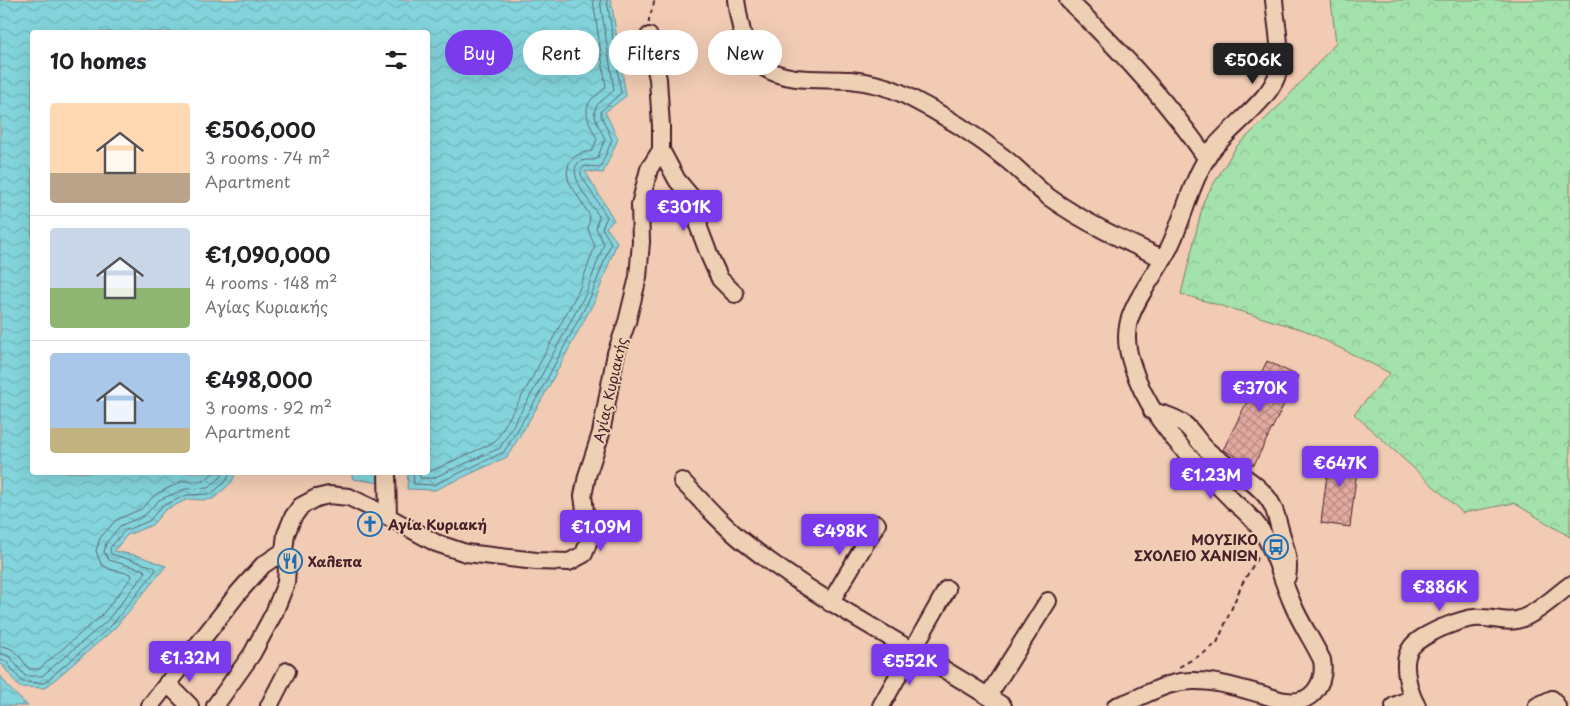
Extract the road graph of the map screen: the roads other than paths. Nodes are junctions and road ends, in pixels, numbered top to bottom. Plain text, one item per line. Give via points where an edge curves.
1 (736, 0) edge
2 (1068, 0) edge
3 (1274, 0) edge
4 (657, 75) edge
5 (661, 150) junction
6 (1207, 159) junction
7 (1164, 259) junction
8 (734, 294) dead end
9 (1152, 411) junction
10 (387, 475) dead end
11 (682, 481) dead end
12 (388, 516) junction
13 (877, 524) dead end
14 (284, 551) junction
15 (1286, 584) junction
16 (1570, 585) edge
17 (947, 589) dead end
18 (1048, 601) dead end
19 (830, 603) junction
20 (913, 652) junction
21 (287, 671) dead end
22 (168, 683) junction
23 (988, 696) junction
24 (1414, 702) edge
25 (1291, 704) edge
26 (1126, 705) edge
27 (150, 706) edge
28 (190, 706) edge
29 (215, 706) edge
30 (269, 706) edge
31 (881, 706) edge
32 (1003, 706) edge
33 (1394, 706) edge
34 (1537, 706) edge
35 (1557, 706) edge

1 - 7 street via 749,51 766,68 795,77 868,82 906,95 970,132 1067,209
2 - 6 street via 1152,89
3 - 6 street via 1279,54 1276,79
4 - 5 street
5 - 8 street via 677,180 698,207 699,228 710,257 720,279
5 - 12 street, Αγίας Κυριακής via 649,169 640,205 638,278 616,353 602,433 583,496 589,540 584,554 569,562 466,553 436,544
6 - 7 street via 1193,185
7 - 9 street via 1134,309 1127,334 1130,360
9 - 15 street via 1175,440 1258,525 1269,541
9 - 15 street via 1184,424 1223,464 1267,497 1273,506 1286,550 1289,567
10 - 12 street
11 - 19 street via 743,541
12 - 14 street, Αγίας Κυριακής via 350,497 329,495 316,498 301,506 293,517
13 - 19 street
14 - 22 street via 263,565 239,592
14 - 29 street, Αγίας Κυριακής via 286,583 274,613 252,654
15 - 25 street via 1292,604 1324,669 1319,685 1309,696
16 - 24 street via 1523,619 1474,618 1453,623 1422,637 1413,644 1405,662
17 - 20 street
18 - 23 street
19 - 20 street
20 - 23 street
20 - 31 street
21 - 30 street
22 - 27 street
22 - 28 street
23 - 32 street
24 - 33 street
25 - 26 street via 1234,687 1196,681 1158,688
34 - 35 street via 1552,699

